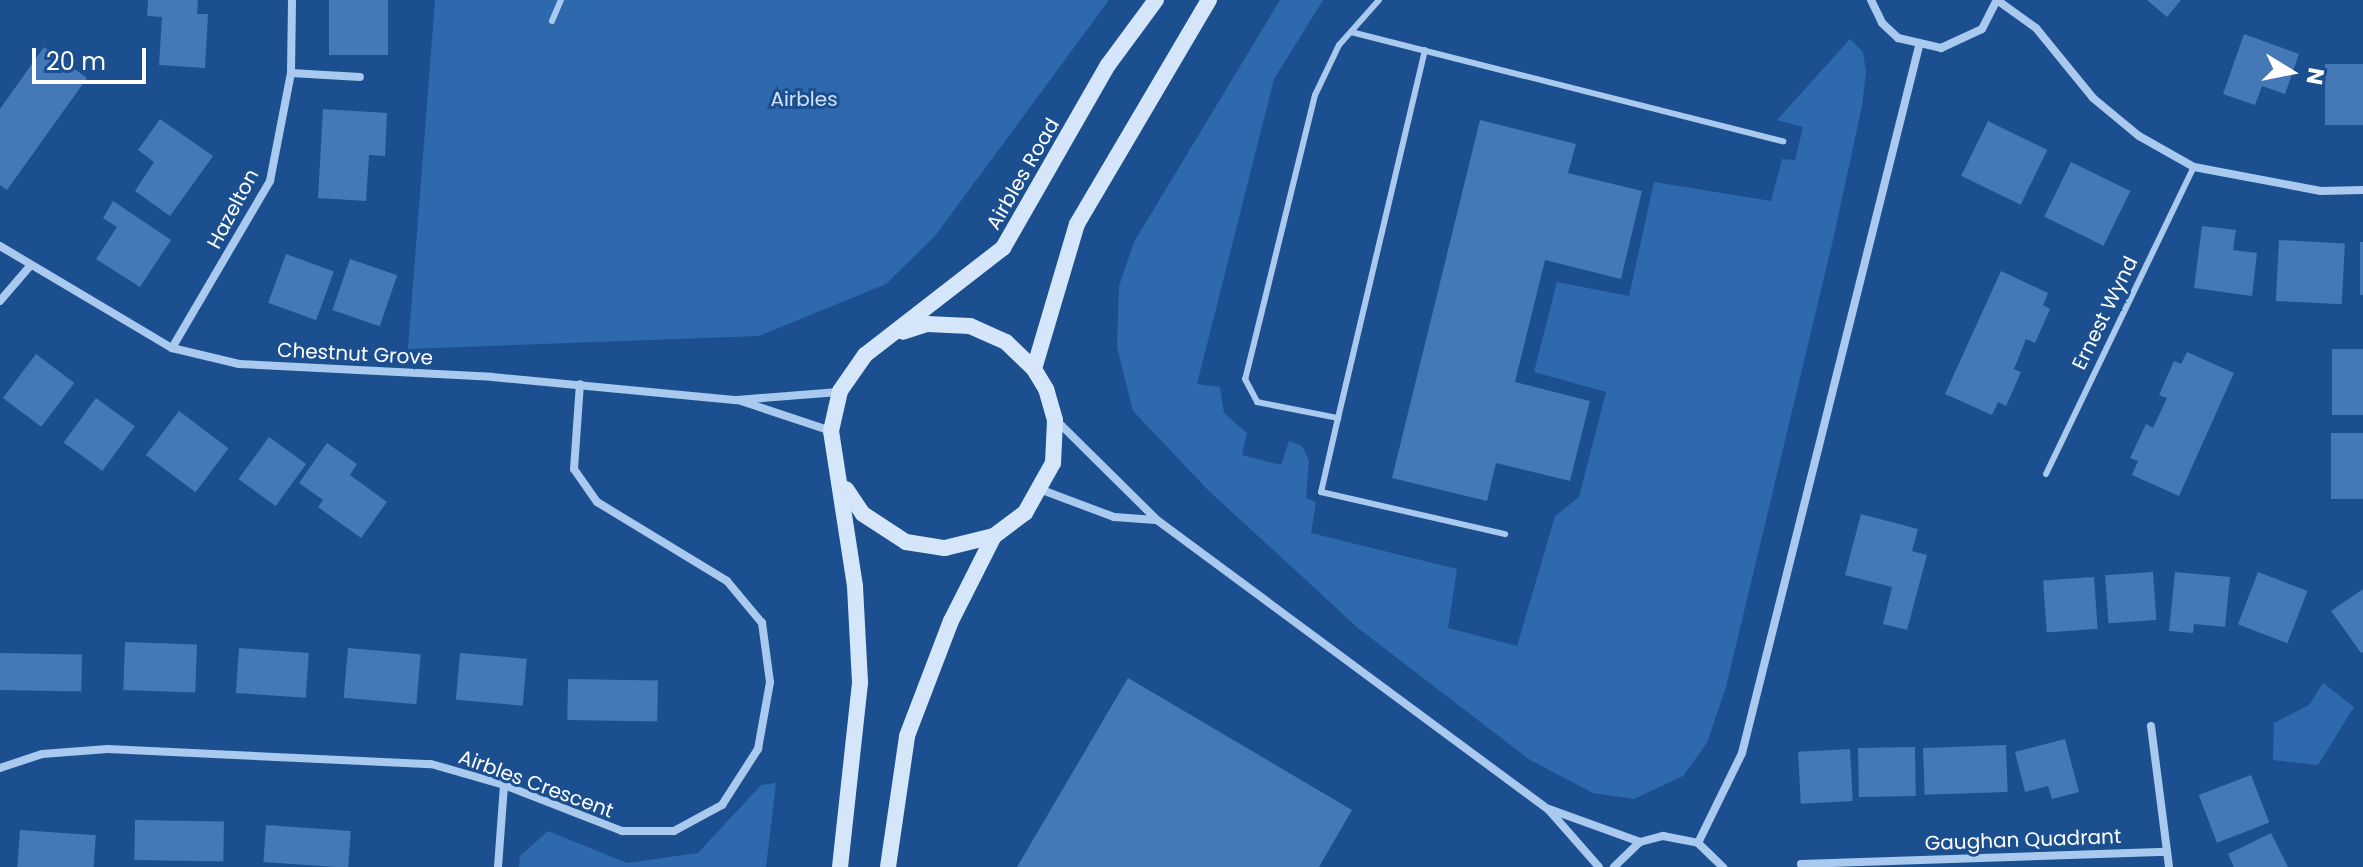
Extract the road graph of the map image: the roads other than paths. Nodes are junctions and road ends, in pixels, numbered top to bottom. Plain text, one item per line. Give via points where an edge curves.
1 (292, 0) edge
2 (561, 0) edge
3 (1156, 0) edge
4 (1209, 0) edge
5 (1379, 0) edge
6 (1871, 0) edge
7 (1997, 0) edge
8 (552, 21) dead end
9 (1351, 32) junction
10 (1919, 46) junction
11 (1425, 50) junction
12 (291, 73) junction
13 (360, 77) dead end
14 (1783, 141) dead end
15 (2194, 167) junction
16 (2363, 190) edge
17 (0, 246) edge
18 (30, 266) junction
19 (0, 301) edge
20 (890, 336) junction
21 (172, 348) junction
22 (1034, 369) junction
23 (580, 384) junction
24 (840, 391) junction
25 (737, 400) junction
26 (1338, 418) junction
27 (1055, 420) junction
28 (831, 431) junction
29 (2046, 474) dead end
30 (842, 485) junction
31 (1042, 490) junction
32 (1157, 520) junction
33 (1505, 534) dead end
34 (994, 536) junction
35 (2151, 726) dead end
36 (0, 768) edge
37 (504, 785) junction
38 (1548, 809) junction
39 (1640, 842) junction
40 (1698, 843) junction
41 (2167, 852) junction
42 (1801, 864) dead end
43 (1881, 864) edge
44 (498, 867) edge
45 (840, 867) edge
46 (888, 867) edge
47 (1599, 867) edge
48 (1614, 867) edge
49 (1723, 867) edge
50 (2169, 867) edge

1 - 12 street, Hazelton
2 - 8 lane
3 - 20 main road, Airbles Road via 1108,65 1003,248
4 - 22 main road via 1077,224
5 - 9 lane
6 - 10 street via 1882,23
7 - 10 street via 1982,29 1963,42
7 - 15 street via 2036,28 2093,98 2139,136
9 - 11 lane
9 - 26 lane via 1315,95 1245,379 1257,402
10 - 40 street via 1742,753
11 - 14 lane
11 - 26 lane
12 - 13 street
12 - 21 street, Hazelton via 270,181
15 - 16 street via 2321,191
15 - 29 lane, Ernest Wynd
17 - 18 street, Chestnut Grove
18 - 19 street
18 - 21 street, Chestnut Grove
20 - 22 main road, Airbles Road via 927,324 970,326 1006,342
20 - 24 main road, Airbles Road via 865,355
21 - 23 street, Chestnut Grove via 239,364
22 - 27 main road, Airbles Road
23 - 25 street, Chestnut Grove
23 - 37 street, Airbles Crescent via 574,469 597,502 727,581 762,623 770,682 758,749 722,805 674,831 622,831
24 - 25 street, Chestnut Grove
24 - 28 main road, Airbles Road
25 - 28 street, Chestnut Grove
26 - 33 lane via 1321,492
27 - 31 main road, Airbles Road via 1053,463
27 - 32 street
28 - 30 main road, Airbles Road
30 - 34 main road, Airbles Road via 863,514 906,542 945,548
30 - 45 main road, Airbles Road via 860,682
31 - 32 street via 1114,517
31 - 34 main road, Airbles Road via 1025,513
32 - 38 street
34 - 46 main road, Airbles Road via 951,621 907,736
35 - 41 street
36 - 37 street, Airbles Crescent via 42,754 108,749 431,764
37 - 44 street
38 - 39 street
38 - 47 street
39 - 40 street via 1663,836
39 - 48 street
40 - 49 street
41 - 43 street, Gaughan Quadrant
41 - 50 street
42 - 43 street, Gaughan Quadrant

